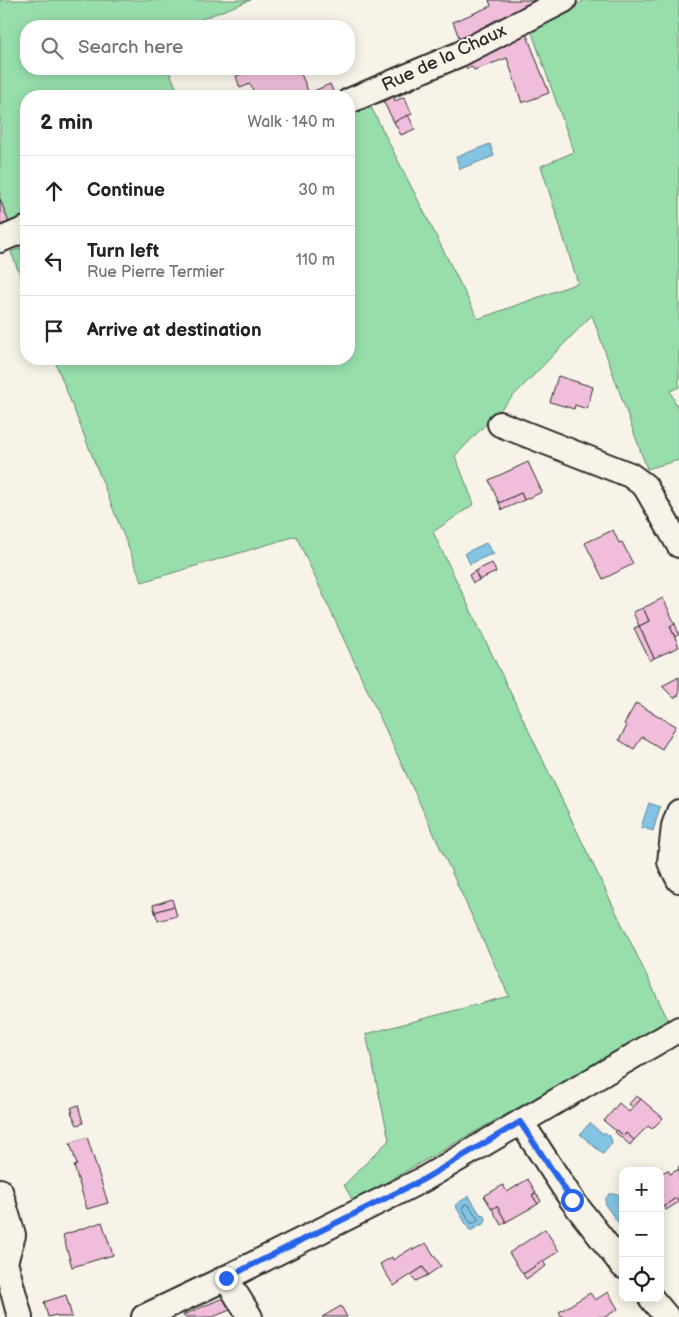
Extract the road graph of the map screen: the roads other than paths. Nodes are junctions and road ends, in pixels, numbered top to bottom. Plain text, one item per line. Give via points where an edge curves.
1 (564, 0) edge
2 (355, 98) edge
3 (20, 232) edge
4 (0, 240) edge
5 (500, 424) dead end
6 (679, 545) edge
7 (679, 812) edge
8 (679, 880) edge
9 (679, 1029) edge
10 (520, 1122) junction
11 (0, 1191) edge
12 (619, 1261) edge
13 (226, 1278) junction
14 (654, 1302) edge
15 (20, 1317) edge
16 (144, 1317) edge
17 (250, 1317) edge
18 (667, 1317) edge

1 - 2 street, Rue de la Chaux via 460,54
3 - 4 street
5 - 6 street via 630,475 645,486
7 - 8 street via 670,862
9 - 10 street
10 - 12 street via 572,1200
10 - 13 street via 424,1179
11 - 15 street via 14,1236 5,1262
13 - 16 street
13 - 17 street
14 - 18 street

